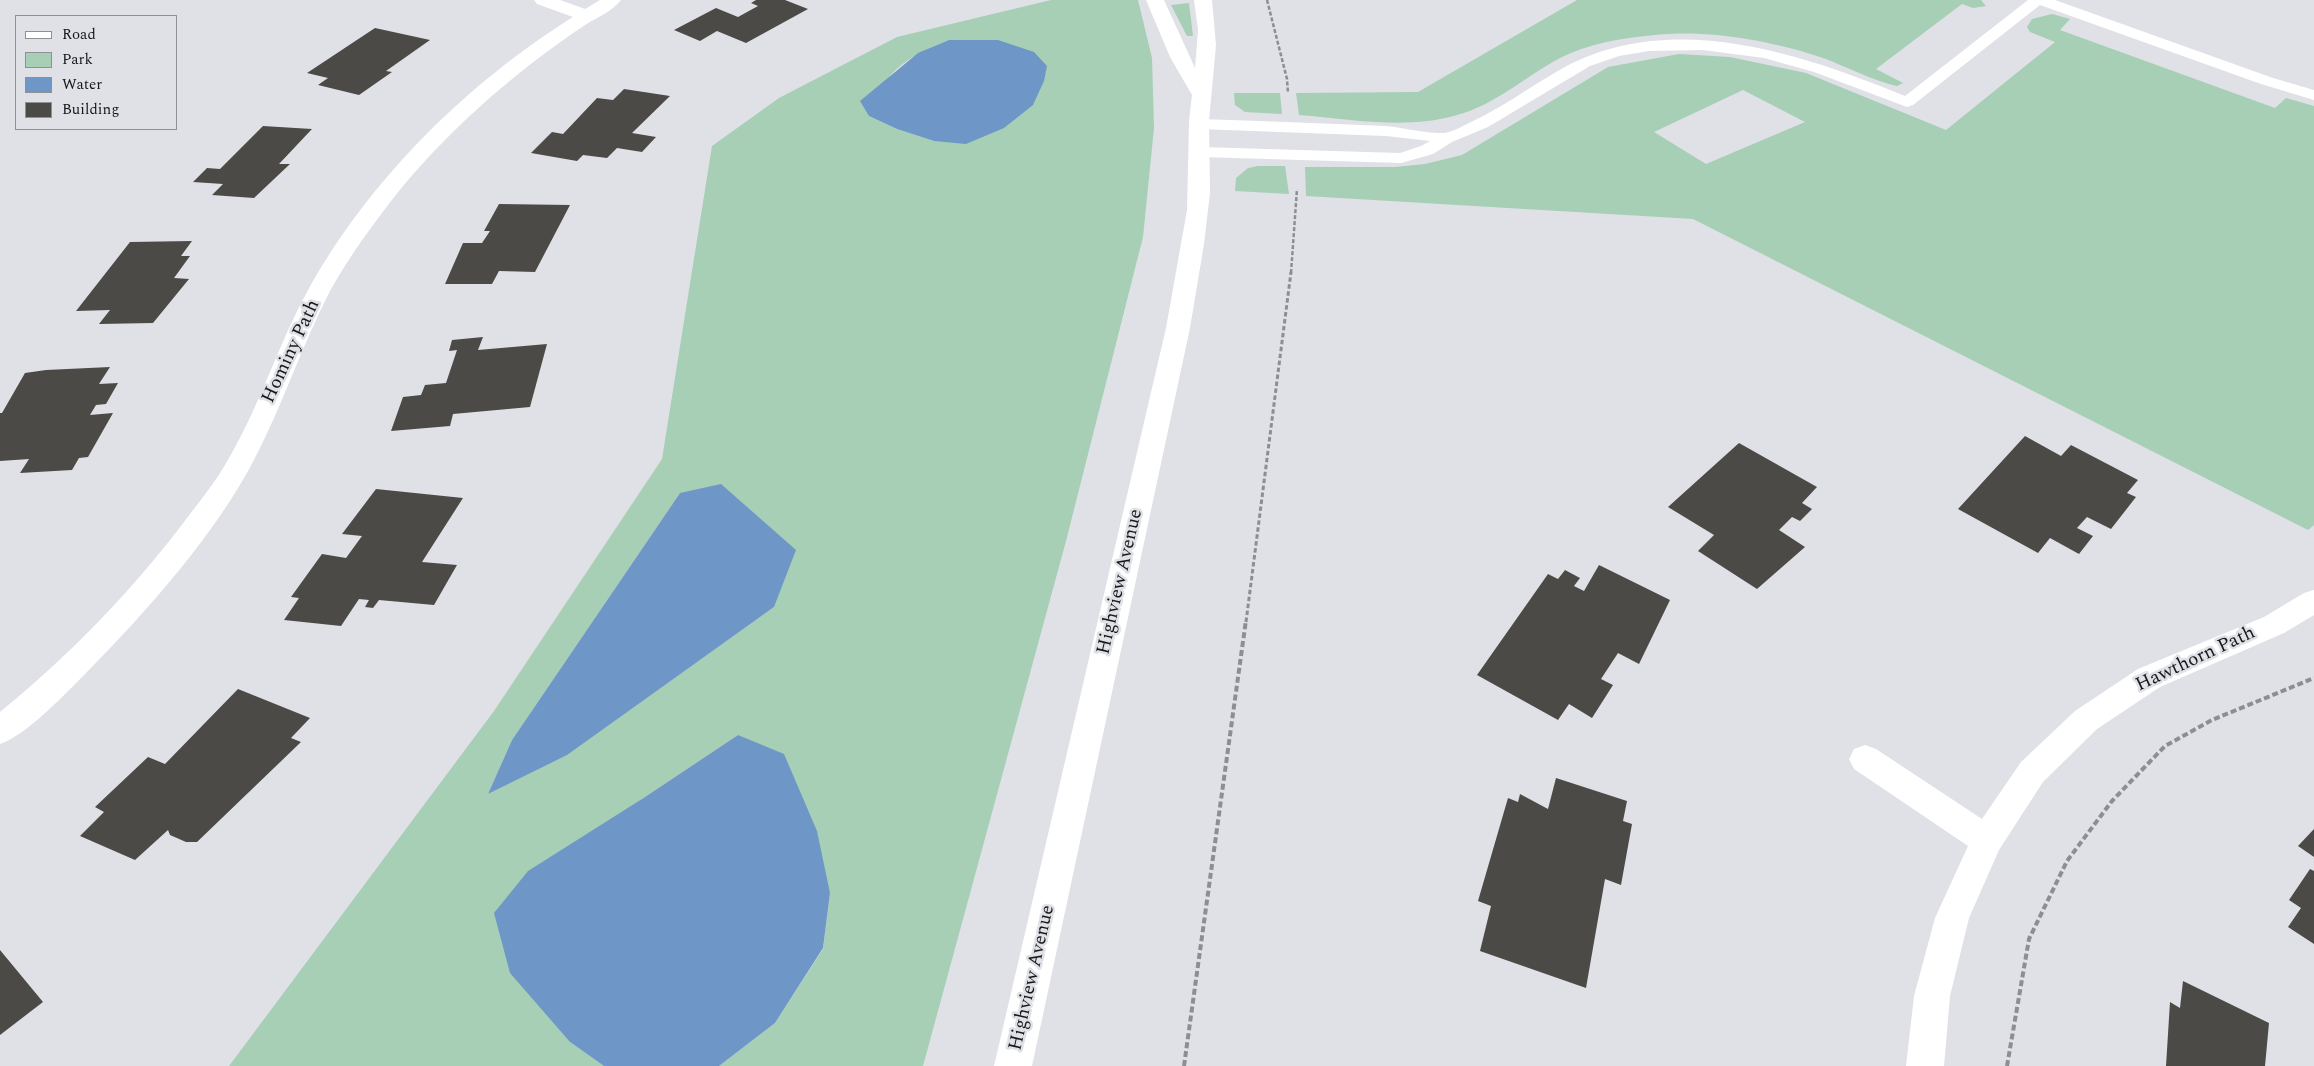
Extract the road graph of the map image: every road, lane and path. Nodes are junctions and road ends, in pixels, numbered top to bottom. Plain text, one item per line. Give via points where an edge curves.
1 (544, 0) edge
2 (612, 0) edge
3 (1155, 0) edge
4 (1203, 0) edge
5 (1267, 0) edge
6 (2039, 0) edge
7 (586, 16) junction
8 (1274, 26) dead end
9 (1202, 95) junction
10 (2314, 95) edge
11 (1199, 124) junction
12 (1446, 138) junction
13 (1200, 152) junction
14 (1297, 187) dead end
15 (2314, 601) edge
16 (2314, 678) edge
17 (0, 731) edge
18 (1865, 759) dead end
19 (1986, 840) junction
20 (1013, 1066) edge
21 (1184, 1066) edge
22 (1925, 1066) edge
23 (2007, 1066) edge

1 - 7 street
2 - 7 street, Hominy Path
3 - 9 street via 1179,57
4 - 9 street, Highview Avenue via 1208,19
5 - 8 path
6 - 10 lane
6 - 12 lane via 1907,102 1809,64 1772,54 1708,45 1656,46 1631,48 1586,62 1482,124
7 - 17 street, Hominy Path via 488,89 438,135 397,181 359,228 328,275 240,462 186,540 114,624
9 - 11 street, Highview Avenue
11 - 12 lane via 1386,131
11 - 13 street, Highview Avenue
12 - 13 lane via 1427,150 1401,158
13 - 20 street, Highview Avenue via 1199,193 1178,328
14 - 21 path via 1292,266 1230,748
15 - 19 street, Hawthorn Path via 2274,625 2149,678 2086,720 2032,772
16 - 23 path via 2212,720 2165,746 2112,801 2066,860 2029,939
18 - 19 street
19 - 22 street, Hawthorn Path via 1952,918 1932,996

